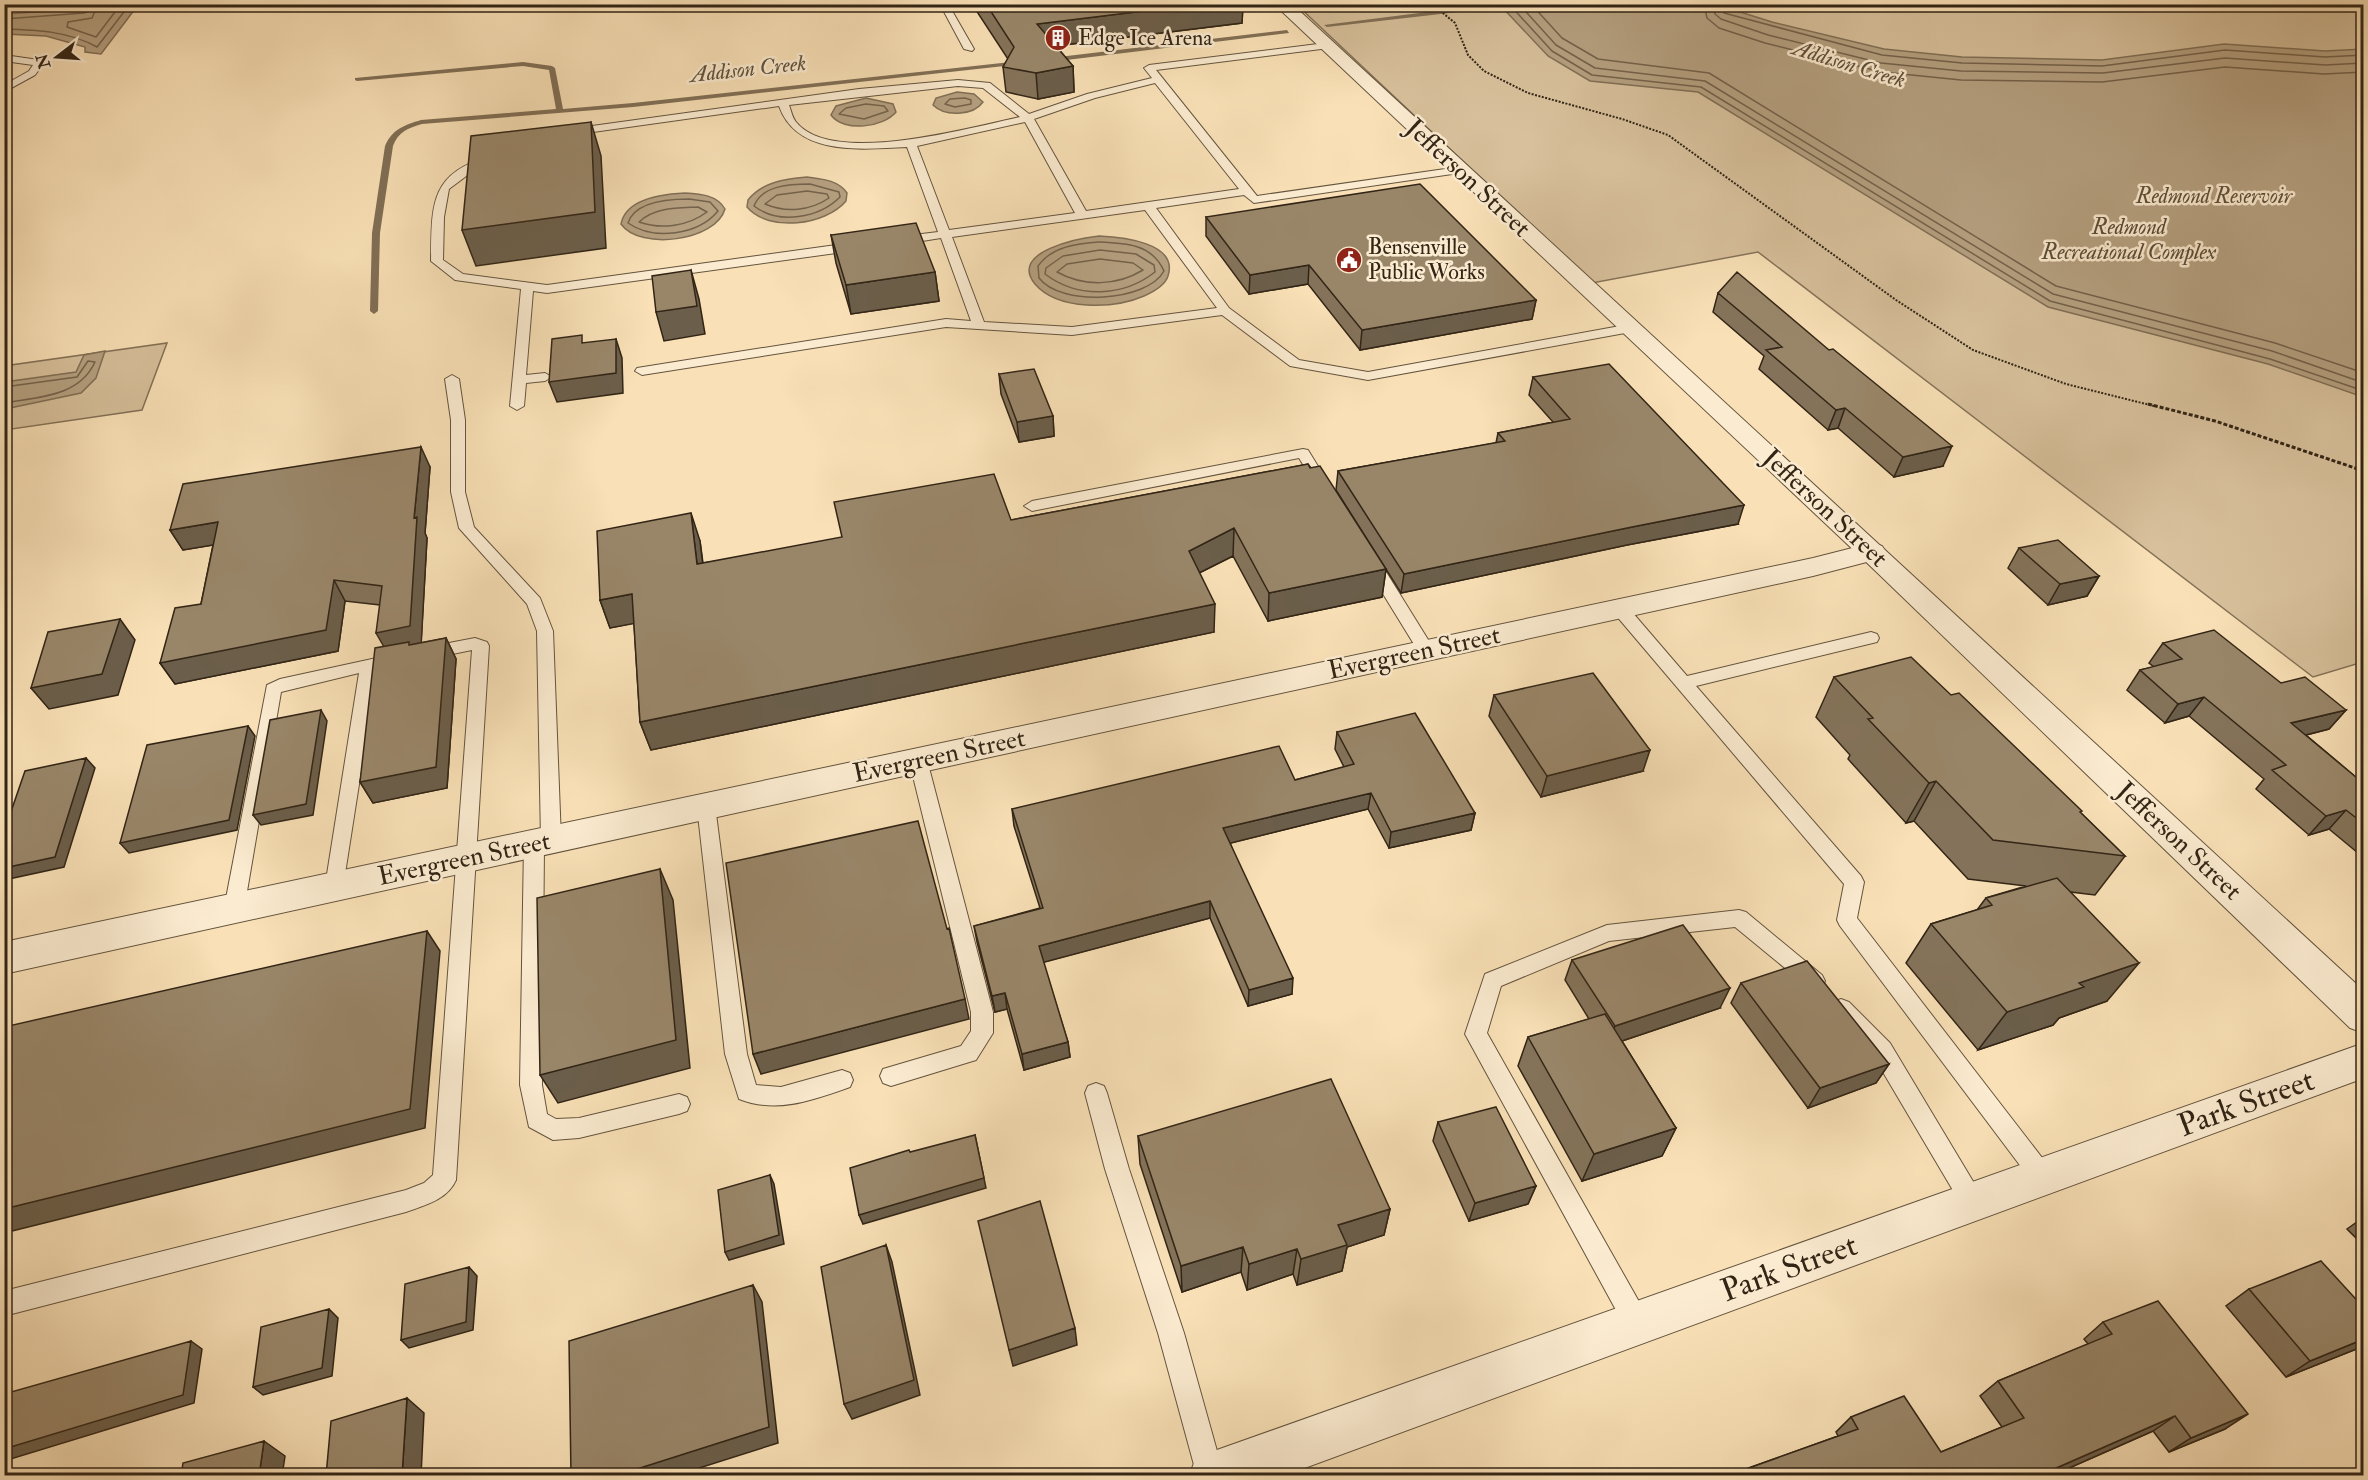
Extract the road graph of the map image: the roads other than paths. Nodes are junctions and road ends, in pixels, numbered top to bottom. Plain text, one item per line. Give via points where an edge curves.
1 (951, 4) edge
2 (1281, 4) edge
3 (1326, 46) junction
4 (969, 49) dead end
5 (4, 58) edge
6 (1158, 79) junction
7 (4, 89) edge
8 (783, 103) junction
9 (1028, 118) junction
10 (559, 138) edge
11 (911, 144) junction
12 (505, 155) edge
13 (1459, 170) junction
14 (1247, 191) junction
15 (1148, 206) junction
16 (1082, 215) junction
17 (943, 235) junction
18 (527, 286) junction
19 (1225, 311) junction
20 (979, 325) junction
21 (1631, 328) junction
22 (642, 371) dead end
23 (545, 377) dead end
24 (452, 379) dead end
25 (519, 380) junction
26 (517, 406) dead end
27 (1334, 502) edge
28 (1032, 506) dead end
29 (1365, 552) edge
30 (1872, 552) junction
31 (1620, 609) junction
32 (1871, 638) dead end
33 (1426, 650) junction
34 (369, 665) junction
35 (1683, 683) junction
36 (918, 760) junction
37 (706, 806) junction
38 (542, 842) junction
39 (466, 858) junction
40 (335, 886) junction
41 (234, 909) junction
42 (4, 958) edge
43 (2364, 1016) edge
44 (2364, 1060) edge
45 (891, 1076) dead end
46 (842, 1080) dead end
47 (1096, 1093) dead end
48 (679, 1104) dead end
49 (2042, 1176) junction
50 (1972, 1201) junction
51 (4, 1304) edge
52 (1637, 1323) junction
53 (1212, 1476) edge

1 - 4 lane via 946,8
2 - 3 street, Jefferson Street
3 - 6 lane via 1149,68
3 - 13 street, Jefferson Street
5 - 7 lane via 39,63 32,73
6 - 9 lane
6 - 14 lane
8 - 9 lane via 958,83 986,85
8 - 10 lane via 592,129
8 - 11 lane via 792,124 815,140 857,145
9 - 11 lane
9 - 16 lane
11 - 17 lane
12 - 18 lane via 474,166 444,188 438,217 437,261 459,277
13 - 14 lane via 1254,200
13 - 21 street, Jefferson Street
14 - 15 lane
15 - 16 lane
15 - 19 lane
16 - 17 lane
17 - 18 lane via 547,288
17 - 20 lane
18 - 25 lane
19 - 20 lane via 1072,331
19 - 21 lane via 1295,363 1368,376
20 - 22 lane via 946,323
21 - 30 street, Jefferson Street
23 - 25 lane
24 - 38 lane via 458,420 458,492 467,528 534,602 545,631
25 - 26 lane
27 - 28 lane via 1303,453
29 - 33 lane
30 - 31 street, Evergreen Street
30 - 43 street, Jefferson Street
31 - 33 street, Evergreen Street
31 - 35 lane
32 - 35 lane
33 - 36 street, Evergreen Street
34 - 39 lane via 481,646
34 - 40 lane
34 - 41 lane via 273,689
35 - 49 lane via 1854,882 1847,920
36 - 37 street, Evergreen Street
36 - 45 lane via 982,1012 982,1033 968,1053
37 - 38 street, Evergreen Street
37 - 46 lane via 736,1054 747,1092 757,1098 773,1097
38 - 39 street, Evergreen Street
38 - 48 lane via 531,1084 537,1119 553,1130 579,1128
39 - 40 street, Evergreen Street
39 - 51 lane via 444,1180 432,1191 406,1201
40 - 41 street, Evergreen Street
41 - 42 street, Evergreen Street
44 - 49 street, Park Street
47 - 53 lane
49 - 50 street, Park Street
50 - 52 street, Park Street
50 - 52 lane via 1882,1050 1809,974 1739,918 1607,933 1492,980 1476,1034
52 - 53 street, Park Street

